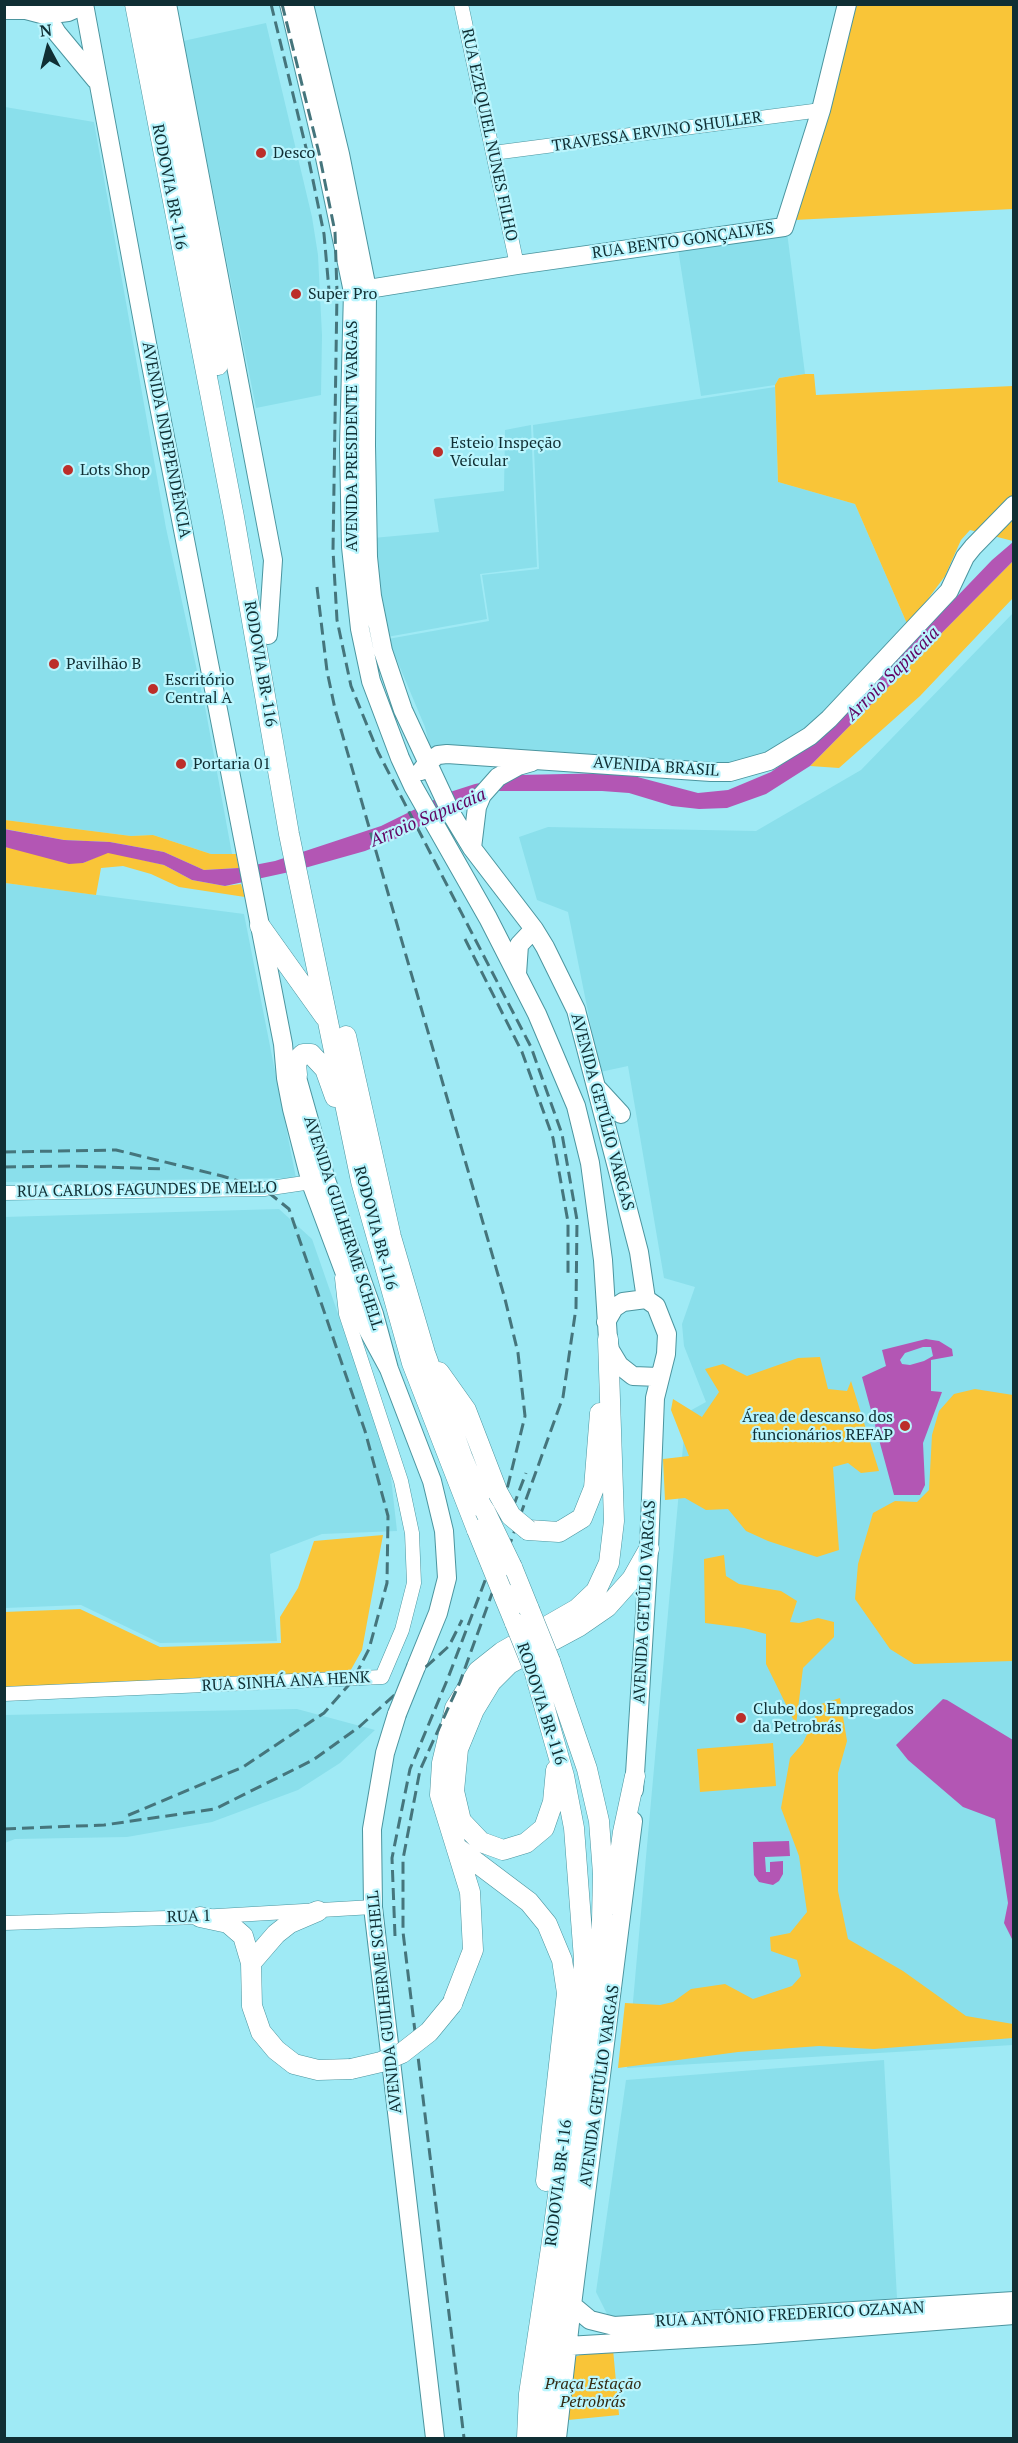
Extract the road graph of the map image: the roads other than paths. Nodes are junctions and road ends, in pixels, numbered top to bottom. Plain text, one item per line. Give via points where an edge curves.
1 (135, 4) edge
2 (150, 4) edge
3 (167, 4) edge
4 (289, 4) edge
5 (304, 4) edge
6 (461, 4) edge
7 (847, 4) edge
8 (84, 5) edge
9 (4, 10) edge
10 (43, 10) edge
11 (307, 48) junction
12 (98, 83) junction
13 (821, 110) junction
14 (493, 153) junction
15 (517, 265) junction
16 (360, 290) junction
17 (1014, 505) edge
18 (268, 635) junction
19 (374, 652) junction
20 (543, 760) junction
21 (431, 770) junction
22 (414, 787) junction
23 (452, 815) joint
24 (434, 824) joint
25 (295, 832) junction
26 (472, 848) junction
27 (251, 875) joint
28 (306, 887) junction
29 (260, 926) junction
30 (534, 929) junction
31 (517, 976) junction
32 (330, 1024) junction
33 (284, 1044) junction
34 (297, 1075) junction
35 (595, 1086) junction
36 (621, 1114) dead end
37 (354, 1149) junction
38 (318, 1181) junction
39 (4, 1193) edge
40 (346, 1253) junction
41 (646, 1299) junction
42 (607, 1330) junction
43 (425, 1353) junction
44 (659, 1377) junction
45 (649, 1549) junction
46 (542, 1666) junction
47 (4, 1694) edge
48 (548, 1720) junction
49 (635, 1776) junction
50 (456, 1846) junction
51 (373, 1907) junction
52 (318, 1911) junction
53 (200, 1917) junction
54 (4, 1923) edge
55 (251, 1963) junction
56 (601, 1966) junction
57 (570, 2205) junction
58 (580, 2241) junction
59 (1014, 2301) edge
60 (572, 2306) junction
61 (1014, 2315) edge
62 (567, 2346) junction
63 (529, 2394) junction
64 (435, 2439) edge
65 (527, 2439) edge
66 (544, 2439) edge
67 (557, 2439) edge

1 - 25 highway, RODOVIA BR-116
2 - 18 highway, RODOVIA BR-116
3 - 18 main road, RODOVIA BR-116 via 273,560
4 - 11 main road, AVENIDA PRESIDENTE VARGAS
5 - 11 main road, AVENIDA PRESIDENTE VARGAS
6 - 14 street, RUA EZEQUIEL NUNES FILHO
7 - 13 main road, RUA BENTO GONÇALVES
8 - 10 main road via 69,12
8 - 12 main road, AVENIDA INDEPENDÊNCIA
9 - 10 main road
10 - 12 main road
11 - 16 main road, AVENIDA PRESIDENTE VARGAS
12 - 27 main road, AVENIDA INDEPENDÊNCIA
13 - 14 street, TRAVESSA ERVINO SHULLER
13 - 15 main road, RUA BENTO GONÇALVES via 784,227
14 - 15 street, RUA EZEQUIEL NUNES FILHO
15 - 16 main road, RUA BENTO GONÇALVES
16 - 19 main road, AVENIDA PRESIDENTE VARGAS via 358,455 351,547
17 - 20 main road, AVENIDA BRASIL via 965,557 949,591 829,719 789,751 730,772
18 - 25 highway, RODOVIA BR-116
19 - 21 main road, AVENIDA PRESIDENTE VARGAS
19 - 22 main road, AVENIDA PRESIDENTE VARGAS via 371,681
20 - 21 main road, AVENIDA BRASIL via 447,754 438,756
20 - 26 main road, AVENIDA BRASIL via 518,766 490,785 477,807
21 - 22 main road
21 - 23 main road, AVENIDA PRESIDENTE VARGAS
22 - 24 main road, AVENIDA PRESIDENTE VARGAS
23 - 26 main road, AVENIDA GETÚLIO VARGAS
24 - 31 main road, AVENIDA GETÚLIO VARGAS
25 - 28 highway, RODOVIA BR-116
26 - 30 main road, AVENIDA GETÚLIO VARGAS
27 - 29 main road, AVENIDA GUILHERME SCHELL
28 - 32 highway, RODOVIA BR-116
28 - 43 highway, RODOVIA BR-116 via 391,1238
29 - 32 highway
29 - 33 main road, AVENIDA GUILHERME SCHELL
30 - 31 main road via 519,945
30 - 35 main road, AVENIDA GETÚLIO VARGAS via 576,1010
31 - 42 main road, AVENIDA GETÚLIO VARGAS via 576,1106 590,1163 603,1260
32 - 37 highway, RODOVIA BR-116
33 - 34 main road, AVENIDA GUILHERME SCHELL
33 - 38 main road, AVENIDA GUILHERME SCHELL via 286,1078
34 - 37 highway via 296,1064 303,1054 311,1054 325,1069
34 - 38 main road, AVENIDA GUILHERME SCHELL
35 - 36 main road
35 - 41 main road, AVENIDA GETÚLIO VARGAS via 639,1252
37 - 46 highway, RODOVIA BR-116, bridge via 412,1363 515,1623
38 - 39 street, RUA CARLOS FAGUNDES DE MELLO via 264,1189
38 - 40 main road, AVENIDA GUILHERME SCHELL
40 - 47 street, RUA SINHÁ ANA HENK via 346,1314 401,1481 412,1533 414,1583 402,1630 382,1677
40 - 51 main road, AVENIDA GUILHERME SCHELL, bridge via 362,1318 389,1369 432,1481 444,1531 447,1578 438,1613 385,1753 372,1829
41 - 42 main road via 623,1302 614,1308
41 - 44 main road, AVENIDA GETÚLIO VARGAS via 656,1306 667,1334
42 - 43 highway, bridge via 594,1488 582,1518 559,1532 528,1530 511,1516 466,1410
42 - 44 main road via 610,1350 619,1365 633,1376
42 - 50 highway via 614,1521 609,1563 596,1591 577,1609 502,1652 478,1671 455,1708 442,1763 440,1795
43 - 46 highway, RODOVIA BR-116, bridge via 463,1459 530,1609
44 - 45 main road, AVENIDA GETÚLIO VARGAS
45 - 48 highway via 632,1579 607,1607 509,1664 491,1682 474,1710 458,1749 454,1791 461,1821 481,1842 503,1850 526,1843 544,1828 553,1802 556,1768
45 - 49 main road, AVENIDA GETÚLIO VARGAS
46 - 48 highway, RODOVIA BR-116
46 - 56 highway, RODOVIA BR-116 via 570,1714 599,1821 603,1874
48 - 63 highway, RODOVIA BR-116 via 574,1828 584,1959 579,2033
49 - 56 highway
49 - 58 main road, AVENIDA GETÚLIO VARGAS via 633,1833
50 - 55 highway, bridge via 470,1892 473,1950 452,2004 429,2032 402,2053 351,2069 318,2070 294,2064 261,2032 252,2006
50 - 63 highway via 529,1902 547,1924 562,1960 567,1993 525,2348
51 - 52 street, RUA 1
51 - 64 main road, AVENIDA GUILHERME SCHELL
52 - 53 street, RUA 1
52 - 55 highway via 283,1929
53 - 54 street, RUA 1
53 - 55 highway via 228,1923 243,1936
56 - 57 highway, RODOVIA BR-116
57 - 58 highway
57 - 66 highway, RODOVIA BR-116
58 - 60 main road, AVENIDA GETÚLIO VARGAS
59 - 60 main road, RUA ANTÔNIO FREDERICO OZANAN via 614,2325 590,2320
60 - 62 main road, AVENIDA GETÚLIO VARGAS
61 - 62 main road, RUA ANTÔNIO FREDERICO OZANAN
62 - 67 main road, AVENIDA GETÚLIO VARGAS
63 - 65 highway, RODOVIA BR-116

